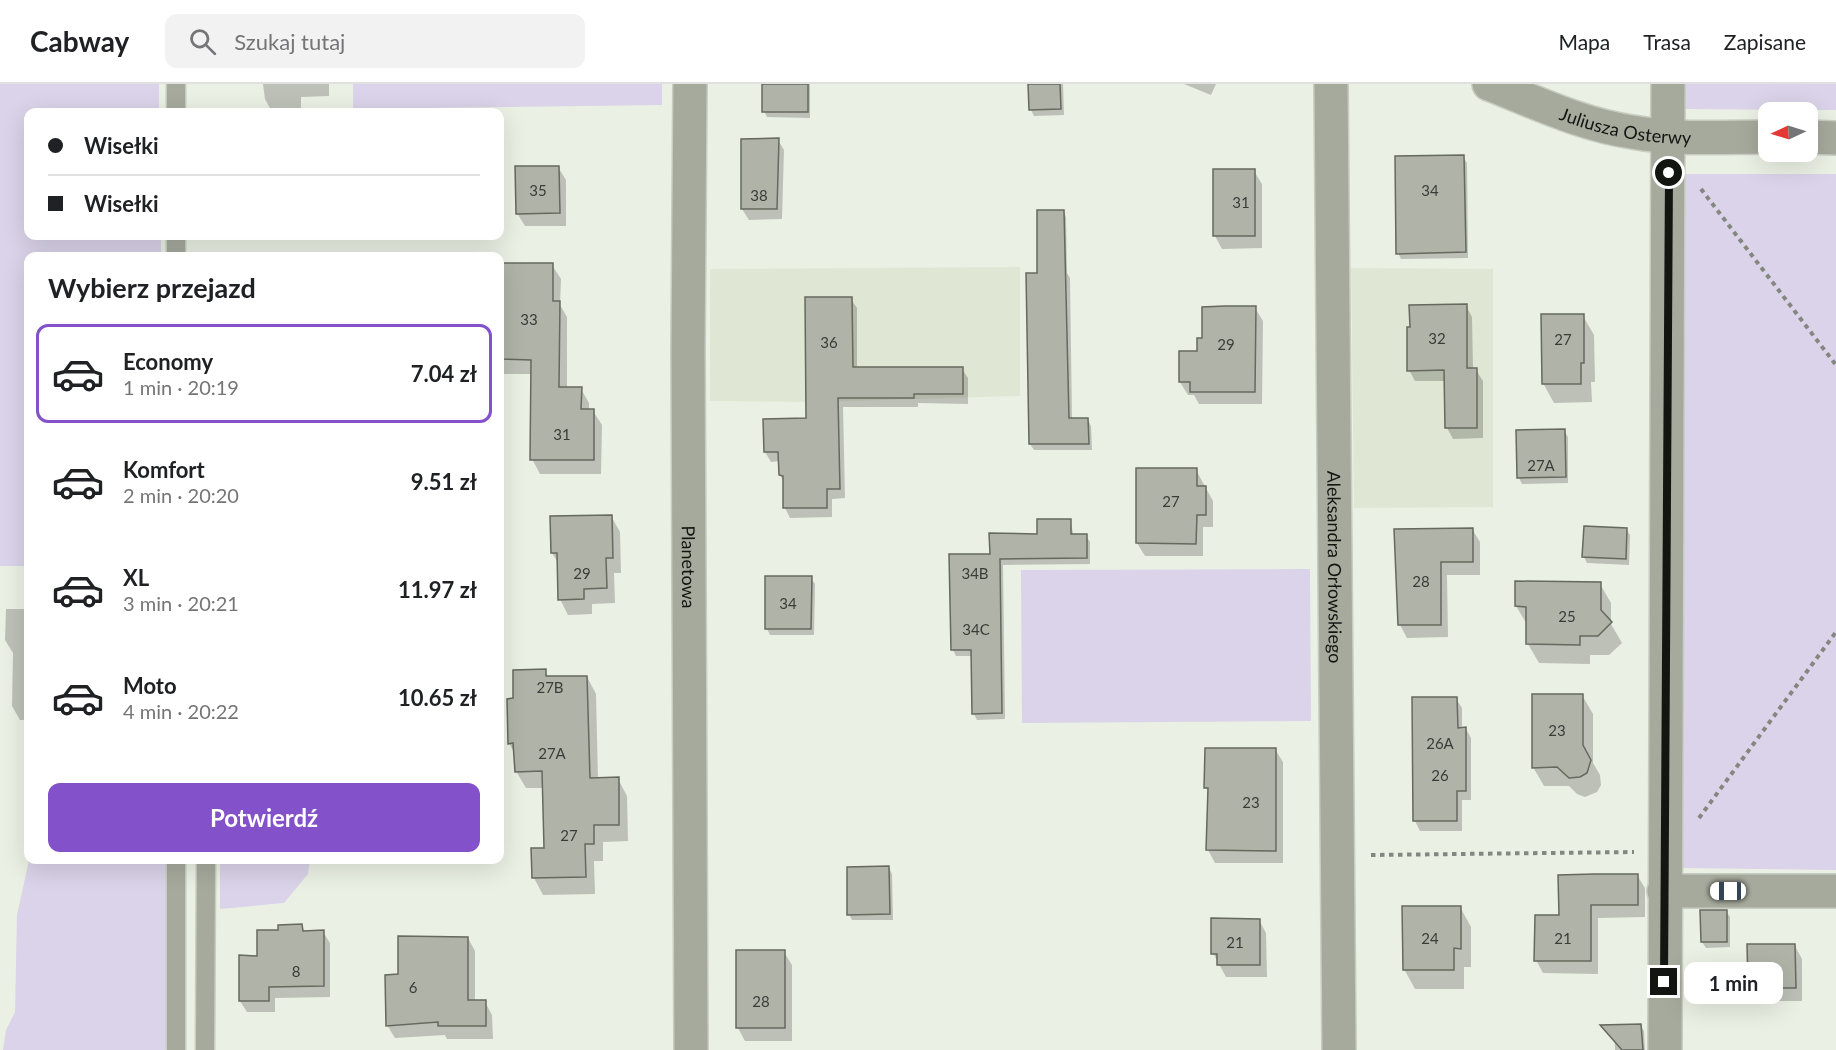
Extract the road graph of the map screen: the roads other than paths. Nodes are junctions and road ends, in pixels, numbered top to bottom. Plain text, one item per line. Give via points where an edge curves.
1 (176, 84) edge
2 (690, 84) edge
3 (1331, 84) edge
4 (1489, 84) edge
5 (1668, 84) edge
6 (176, 108) edge
7 (1668, 136) junction
8 (1758, 137) edge
9 (1818, 137) edge
10 (1836, 138) edge
11 (176, 864) edge
12 (206, 864) edge
13 (1664, 891) junction
14 (1836, 891) edge
15 (176, 1050) edge
16 (205, 1050) edge
17 (691, 1050) edge
18 (1339, 1050) edge
19 (1665, 1050) edge

1 - 6 lane
2 - 17 street, Planetowa
3 - 18 street, Aleksandra Orłowskiego
4 - 7 street, Juliusza Osterwy via 1583,120 1630,132
5 - 7 street
7 - 8 street, Juliusza Osterwy
7 - 13 street
9 - 10 street
11 - 15 lane
12 - 16 lane
13 - 14 street
13 - 19 street

